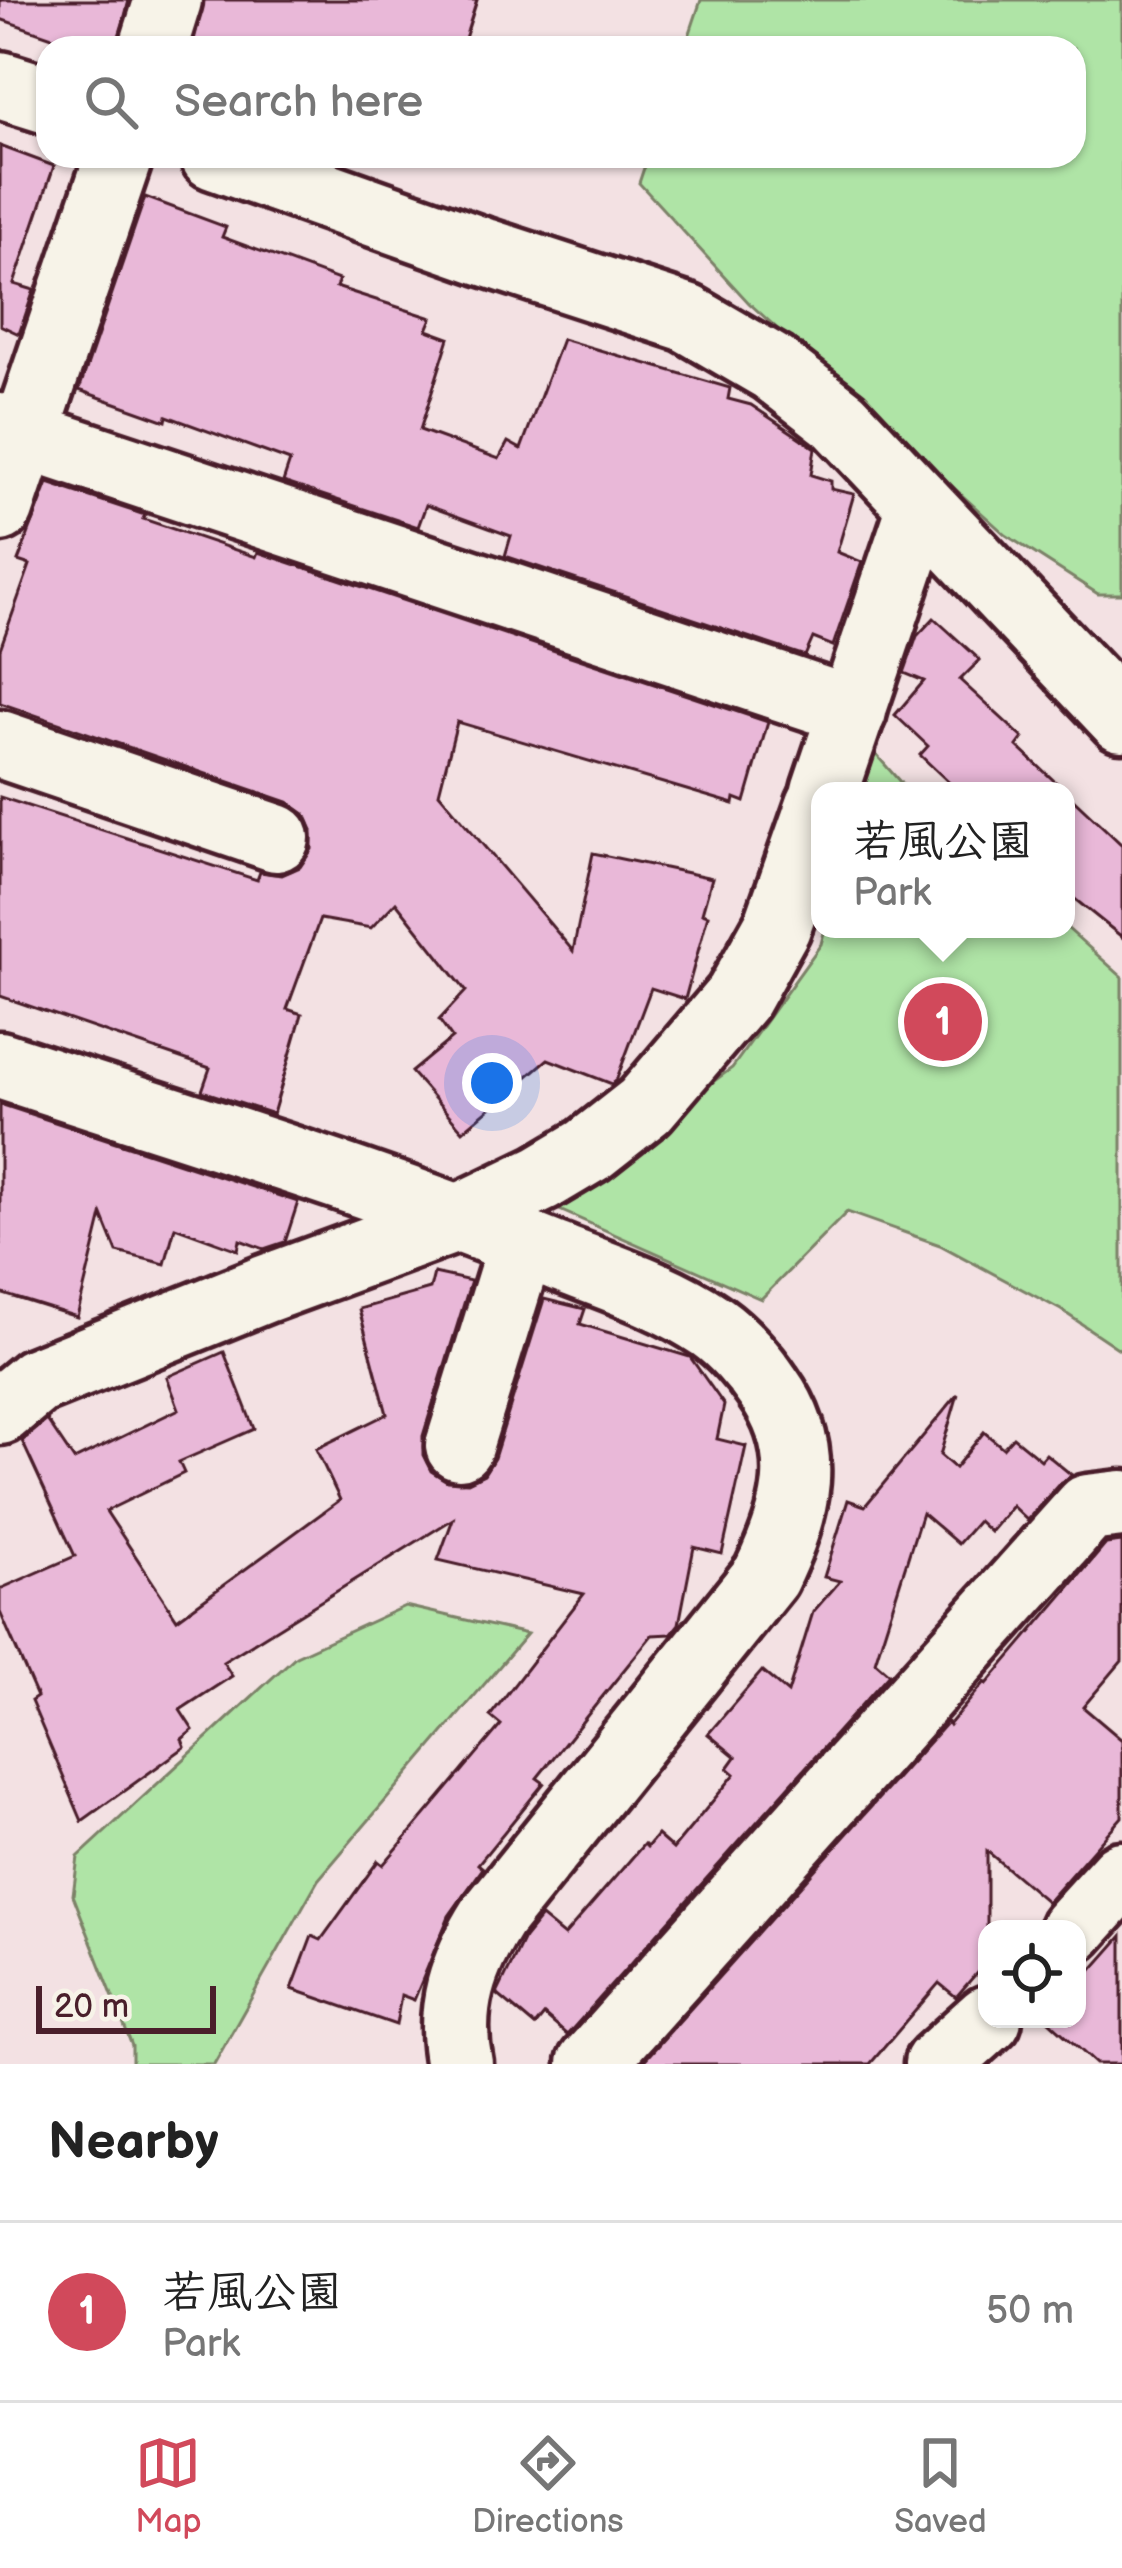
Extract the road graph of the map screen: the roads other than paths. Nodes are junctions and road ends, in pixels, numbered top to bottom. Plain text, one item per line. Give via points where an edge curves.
1 (168, 0) edge
2 (157, 36) edge
3 (0, 85) edge
4 (36, 96) edge
5 (113, 168) edge
6 (248, 168) edge
7 (13, 432) edge
8 (921, 507) junction
9 (0, 508) edge
10 (853, 711) junction
11 (1122, 718) edge
12 (0, 744) edge
13 (828, 782) edge
14 (811, 831) edge
15 (276, 838) dead end
16 (0, 1065) edge
17 (461, 1217) junction
18 (522, 1243) junction
19 (12, 1388) edge
20 (459, 1446) dead end
21 (1122, 1504) edge
22 (978, 2028) edge
23 (459, 2064) edge
24 (591, 2064) edge
25 (938, 2064) edge

1 - 2 street
3 - 4 street
5 - 7 street
6 - 8 street via 687,318 805,390
7 - 9 street
7 - 10 street
8 - 10 street
8 - 11 street
10 - 13 street
12 - 15 street
14 - 17 street via 777,927 738,997 692,1054 589,1150
16 - 17 street
17 - 18 street
17 - 19 street
18 - 20 street
18 - 23 street via 656,1297 743,1356 787,1426 798,1463 796,1503 766,1576 467,1956 452,2033
21 - 24 street via 1088,1508
22 - 25 street

